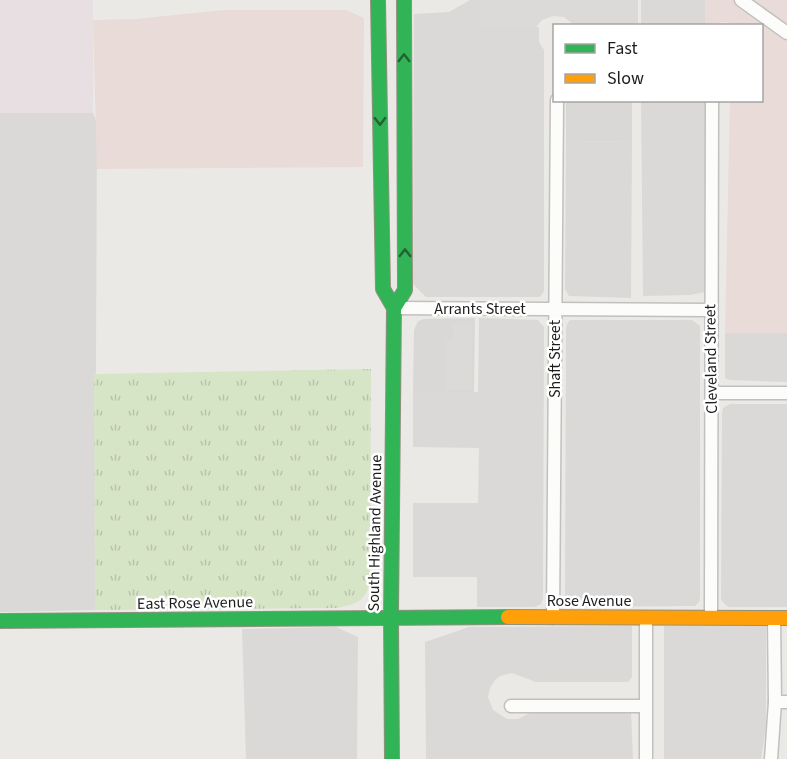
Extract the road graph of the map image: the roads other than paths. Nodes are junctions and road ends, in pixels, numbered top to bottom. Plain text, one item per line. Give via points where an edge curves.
1 (378, 0) edge
2 (404, 0) edge
3 (741, 0) edge
4 (787, 33) edge
5 (556, 102) edge
6 (712, 102) edge
7 (394, 308) junction
8 (555, 309) junction
9 (710, 310) junction
10 (712, 393) junction
11 (787, 393) edge
12 (391, 617) junction
13 (554, 618) junction
14 (646, 618) junction
15 (711, 618) junction
16 (780, 618) edge
17 (0, 621) edge
18 (781, 702) edge
19 (511, 706) dead end
20 (645, 706) junction
21 (392, 759) edge
22 (646, 759) edge
23 (771, 759) edge

1 -> 7 main road, South Highland Avenue via 383,289
7 -> 2 main road, South Highland Avenue via 405,290
3 - 4 street
5 - 8 street, Shaft Street
6 - 9 street, Cleveland Street
7 - 8 street, Arrants Street
7 - 12 main road, South Highland Avenue
8 - 9 street, Arrants Street
8 - 13 street, Shaft Street
9 - 10 street, Cleveland Street
10 - 11 street
10 - 15 street, Cleveland Street
12 - 13 main road, Rose Avenue
12 - 17 main road, East Rose Avenue
12 - 21 main road, South Highland Avenue
13 - 14 main road, Rose Avenue
14 - 15 main road, Rose Avenue
14 - 20 street
15 - 16 main road, Rose Avenue
16 - 18 street
18 - 23 street
19 - 20 street
20 - 22 street

